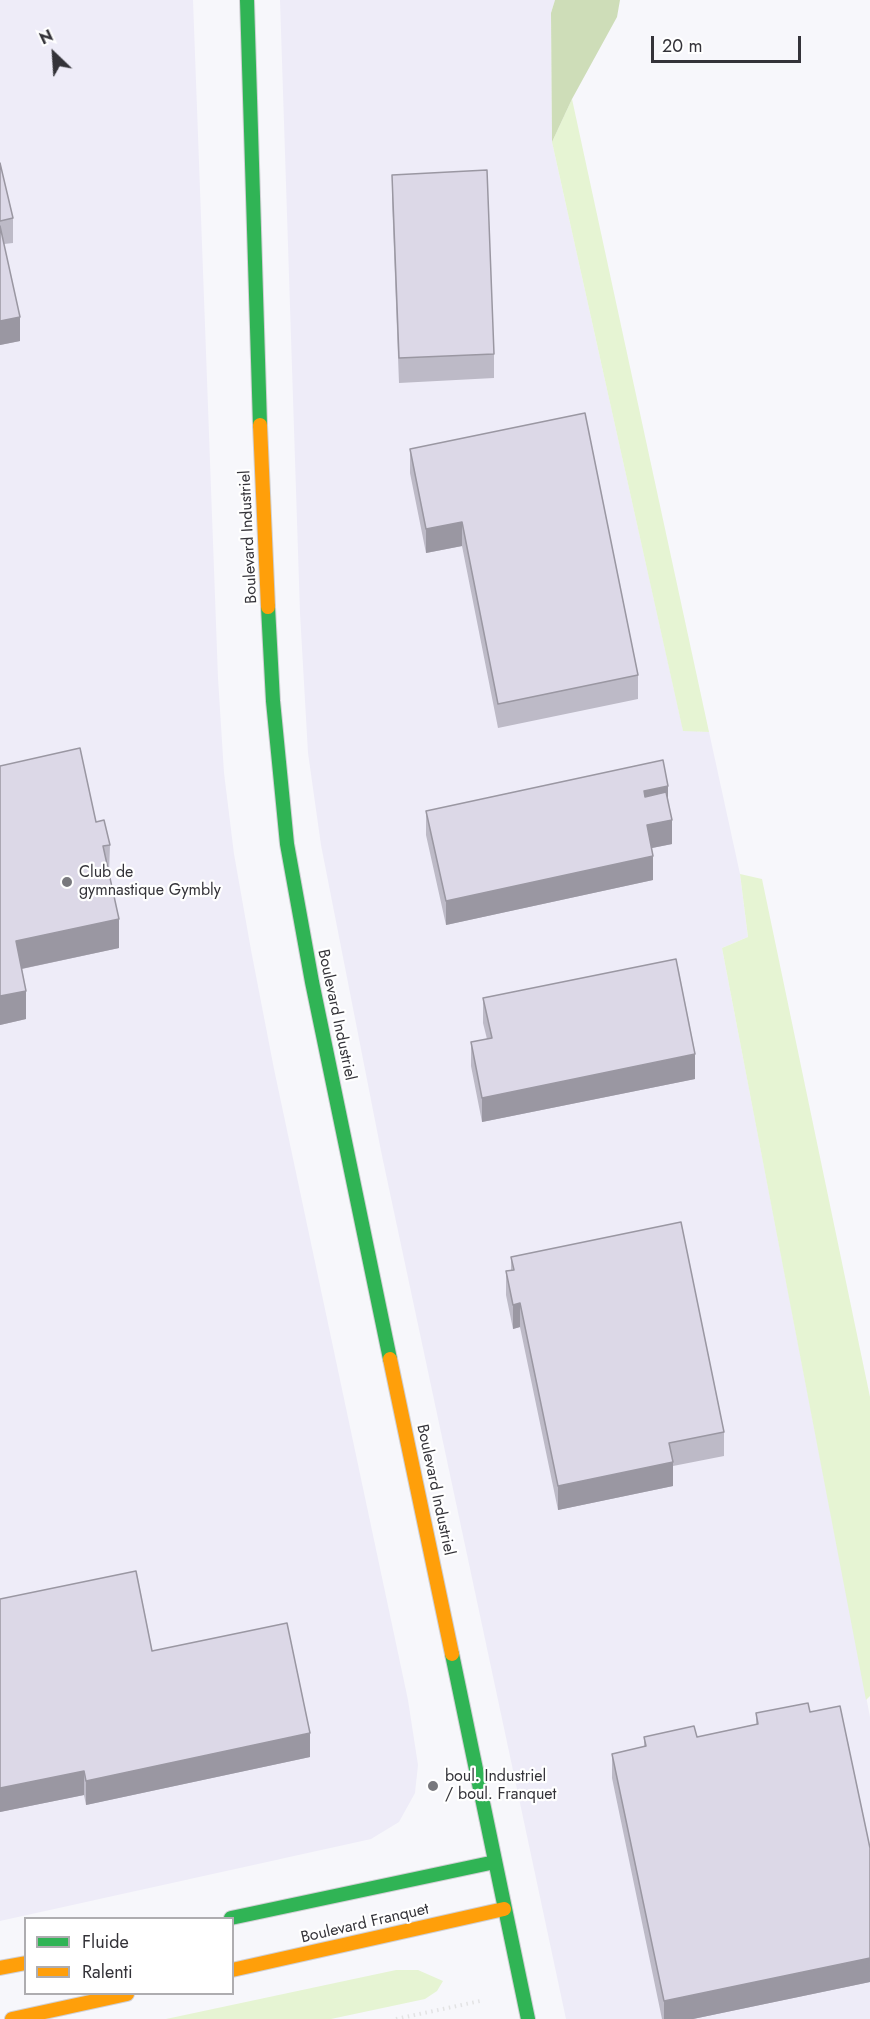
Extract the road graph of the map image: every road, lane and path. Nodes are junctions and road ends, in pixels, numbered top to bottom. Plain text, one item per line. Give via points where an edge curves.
1 (247, 0) edge
2 (495, 1862) junction
3 (504, 1909) junction
4 (234, 1917) edge
5 (24, 1963) edge
6 (0, 1968) edge
7 (234, 1970) edge
8 (121, 1995) edge
9 (478, 2002) dead end
10 (12, 2019) edge
11 (396, 2019) edge
12 (528, 2019) edge

1 - 2 street, Boulevard Industriel via 273,701 287,844
2 - 3 street, Boulevard Industriel
2 - 4 street, Boulevard Franquet
3 - 7 street, Boulevard Franquet
3 - 12 street, Boulevard Industriel
5 - 6 street
8 - 10 street
9 - 11 path

